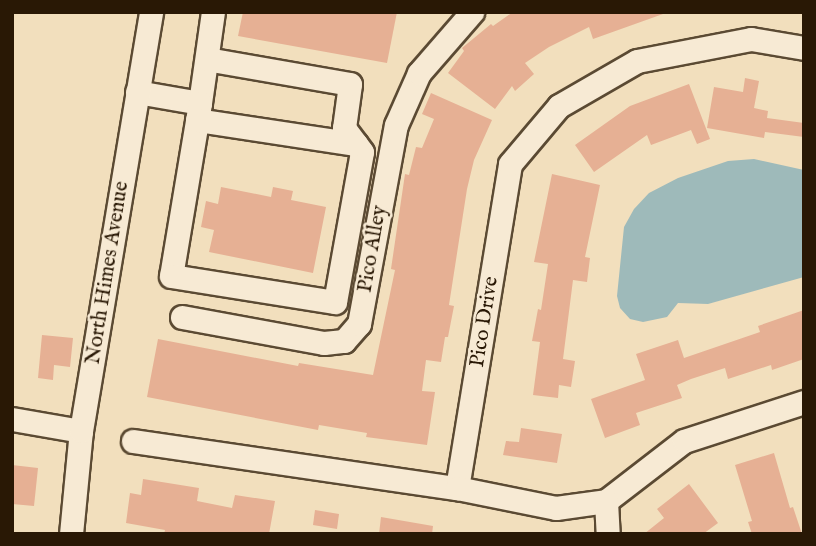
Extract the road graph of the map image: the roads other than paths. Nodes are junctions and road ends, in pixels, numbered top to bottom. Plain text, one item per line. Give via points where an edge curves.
1 (151, 12) edge
2 (213, 12) edge
3 (472, 12) edge
4 (804, 48) edge
5 (207, 59) junction
6 (138, 92) junction
7 (198, 111) junction
8 (356, 144) junction
9 (182, 317) dead end
10 (804, 402) edge
11 (12, 419) edge
12 (81, 431) junction
13 (133, 441) dead end
14 (457, 488) junction
15 (607, 500) junction
16 (71, 534) edge
17 (608, 534) edge

1 - 6 street, North Himes Avenue
2 - 5 street
3 - 9 street, Pico Alley via 419,73 396,125 359,324 344,341 324,343
4 - 14 street, Pico Drive via 751,40 637,61 559,106 510,164
5 - 7 street
5 - 8 street via 350,84 344,128
6 - 7 street
6 - 12 street, North Himes Avenue
7 - 8 street
7 - 8 street via 171,276 335,302 362,152
10 - 15 street via 684,441
11 - 12 street
12 - 16 street, North Himes Avenue
13 - 14 street
14 - 15 street via 556,508
15 - 17 street

